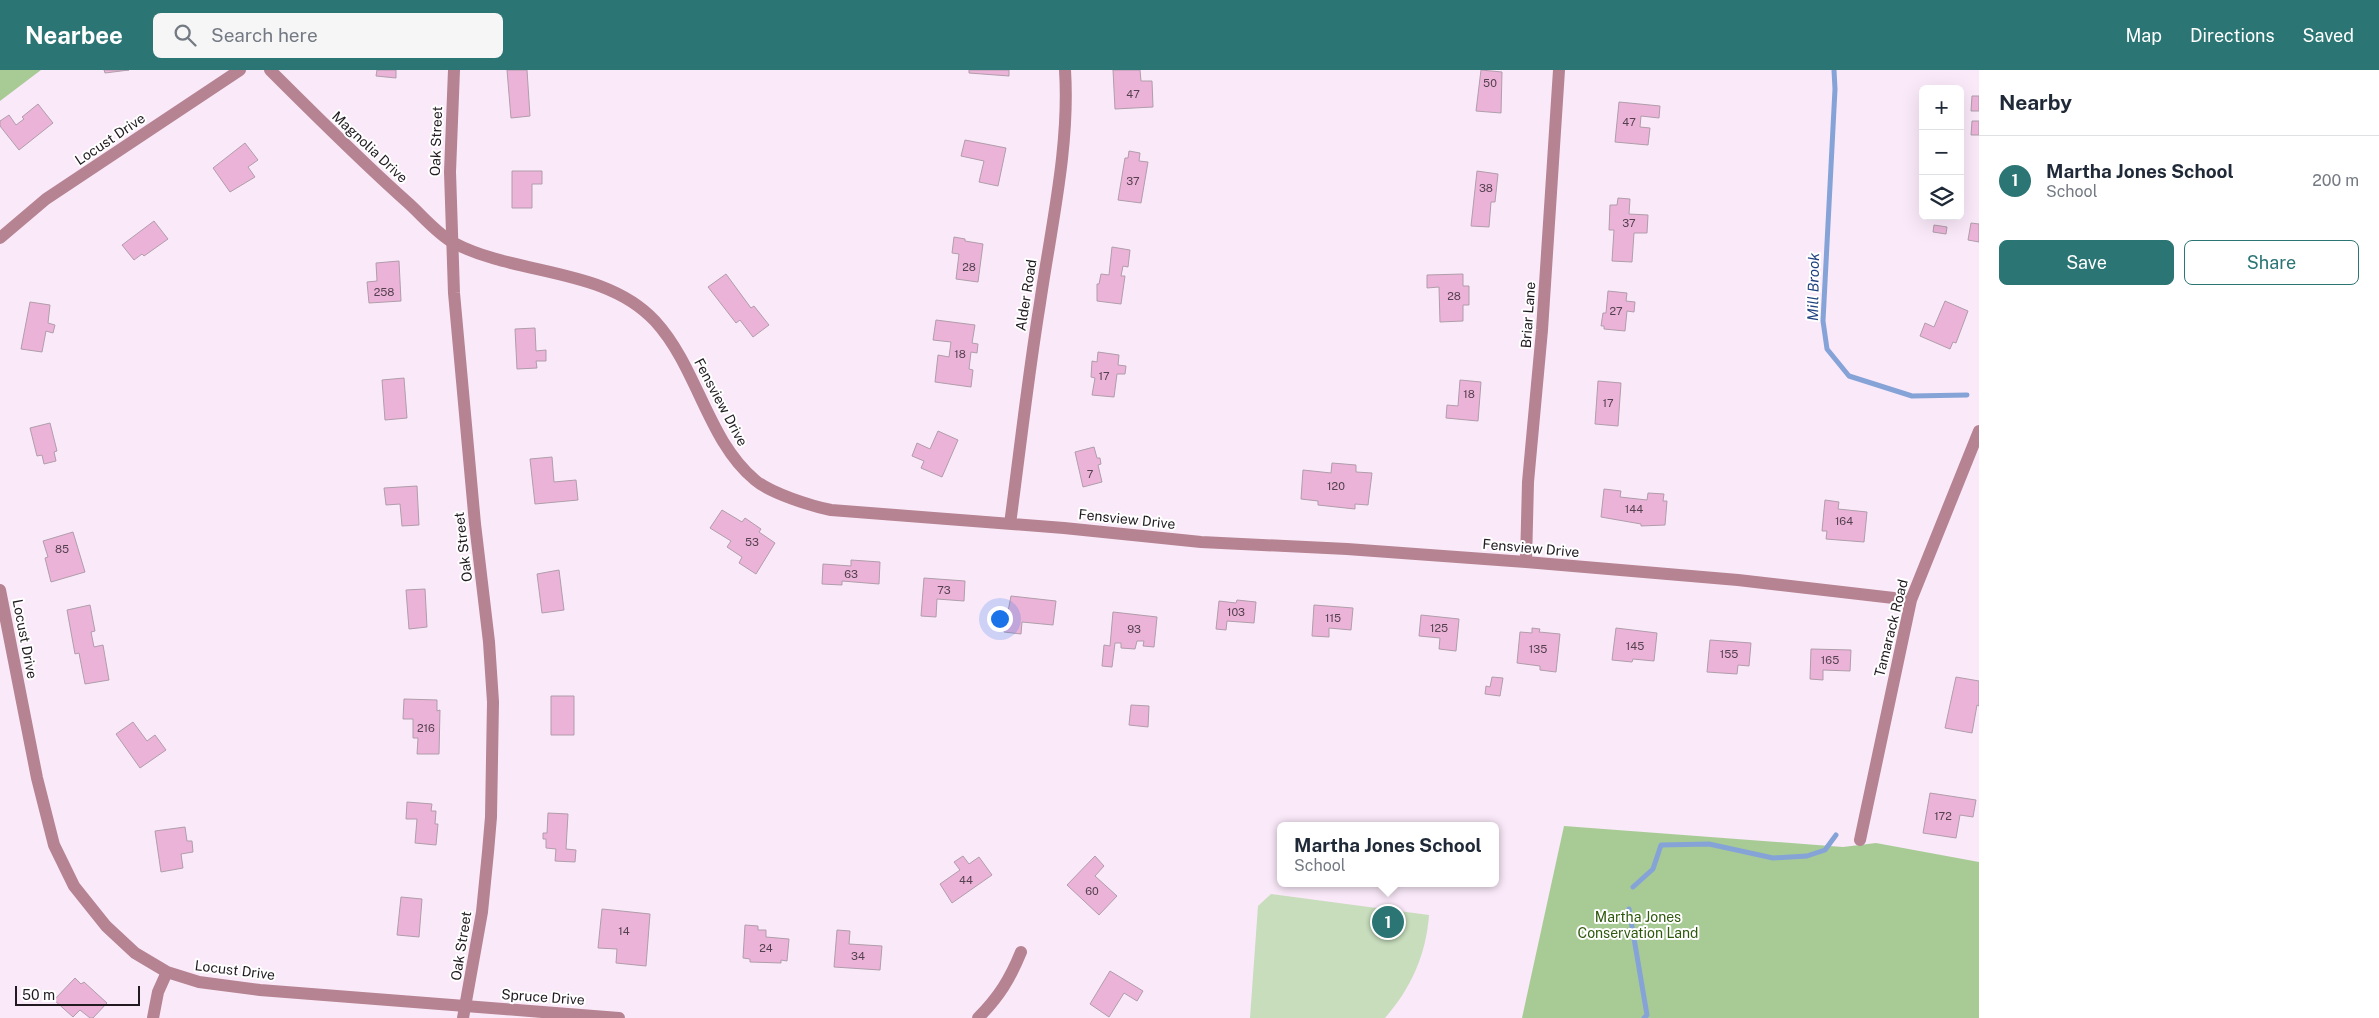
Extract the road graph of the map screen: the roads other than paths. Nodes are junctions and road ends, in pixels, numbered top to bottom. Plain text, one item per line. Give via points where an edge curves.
1 (240, 70) edge
2 (270, 70) edge
3 (454, 70) edge
4 (1065, 70) edge
5 (1559, 70) edge
6 (0, 238) edge
7 (452, 242) junction
8 (1979, 431) edge
9 (1010, 524) junction
10 (1526, 562) junction
11 (0, 590) edge
12 (1910, 600) junction
13 (1860, 840) dead end
14 (1021, 952) dead end
15 (166, 972) junction
16 (464, 1012) edge
17 (153, 1018) edge
18 (619, 1018) edge
19 (978, 1018) edge

1 - 6 street, Locust Drive via 46,199
2 - 7 street, Magnolia Drive via 349,150
3 - 7 street, Oak Street via 450,172
4 - 9 street, Alder Road via 1067,98 1055,212 1039,304
5 - 10 street, Briar Lane via 1542,330 1528,482
7 - 9 street, Fensview Drive via 477,253 586,282 629,299 656,321 672,343 734,459 756,482 805,504 831,510
7 - 16 street, Oak Street via 458,354 493,702 488,852 482,912
8 - 12 street, Tamarack Road
9 - 10 street, Fensview Drive via 1201,542
10 - 12 street, Fensview Drive via 1738,580
11 - 15 street, Locust Drive via 37,778 54,845 74,886 106,926 136,953
12 - 13 street, Tamarack Road
14 - 19 street via 998,998
15 - 16 street, Locust Drive via 199,982
15 - 17 street
16 - 18 street, Spruce Drive

